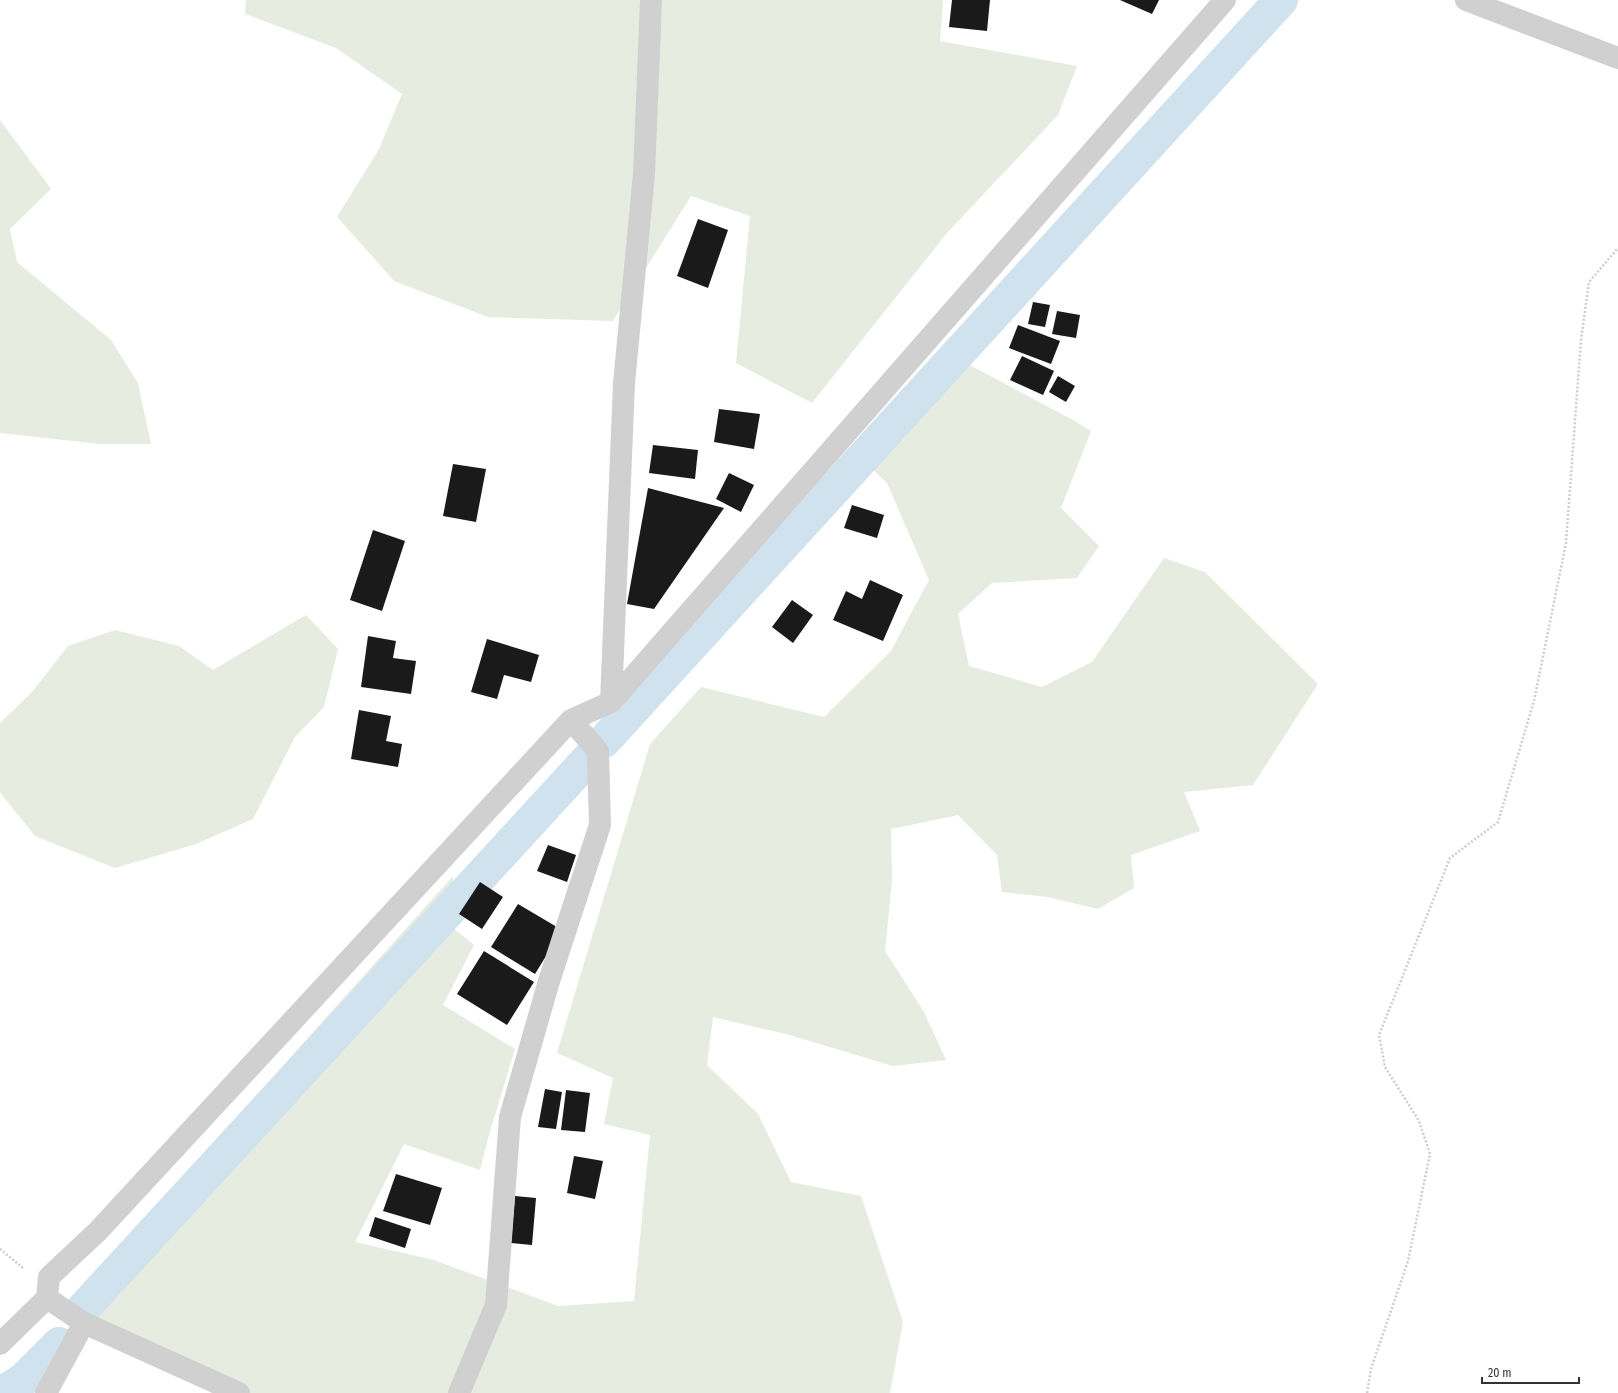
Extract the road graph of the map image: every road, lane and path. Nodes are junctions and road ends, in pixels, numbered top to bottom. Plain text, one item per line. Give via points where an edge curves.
1 (651, 0) edge
2 (1225, 0) edge
3 (1466, 0) edge
4 (1618, 58) edge
5 (1618, 248) edge
6 (611, 702) junction
7 (572, 720) junction
8 (47, 1298) junction
9 (84, 1323) junction
10 (0, 1344) edge
11 (46, 1393) edge
12 (239, 1393) edge
13 (459, 1393) edge
14 (1367, 1393) edge

1 - 6 street via 644,174 624,383
2 - 6 street
3 - 4 street
5 - 14 path via 1589,282 1581,340 1566,543 1534,701 1498,822 1450,858 1379,1035 1384,1067 1419,1121 1430,1154 1408,1261 1371,1369
6 - 7 street
7 - 8 street via 98,1231 49,1277
7 - 13 street via 598,751 600,825 549,981 510,1117 496,1305
8 - 9 street
8 - 10 street
9 - 11 street
9 - 12 street

